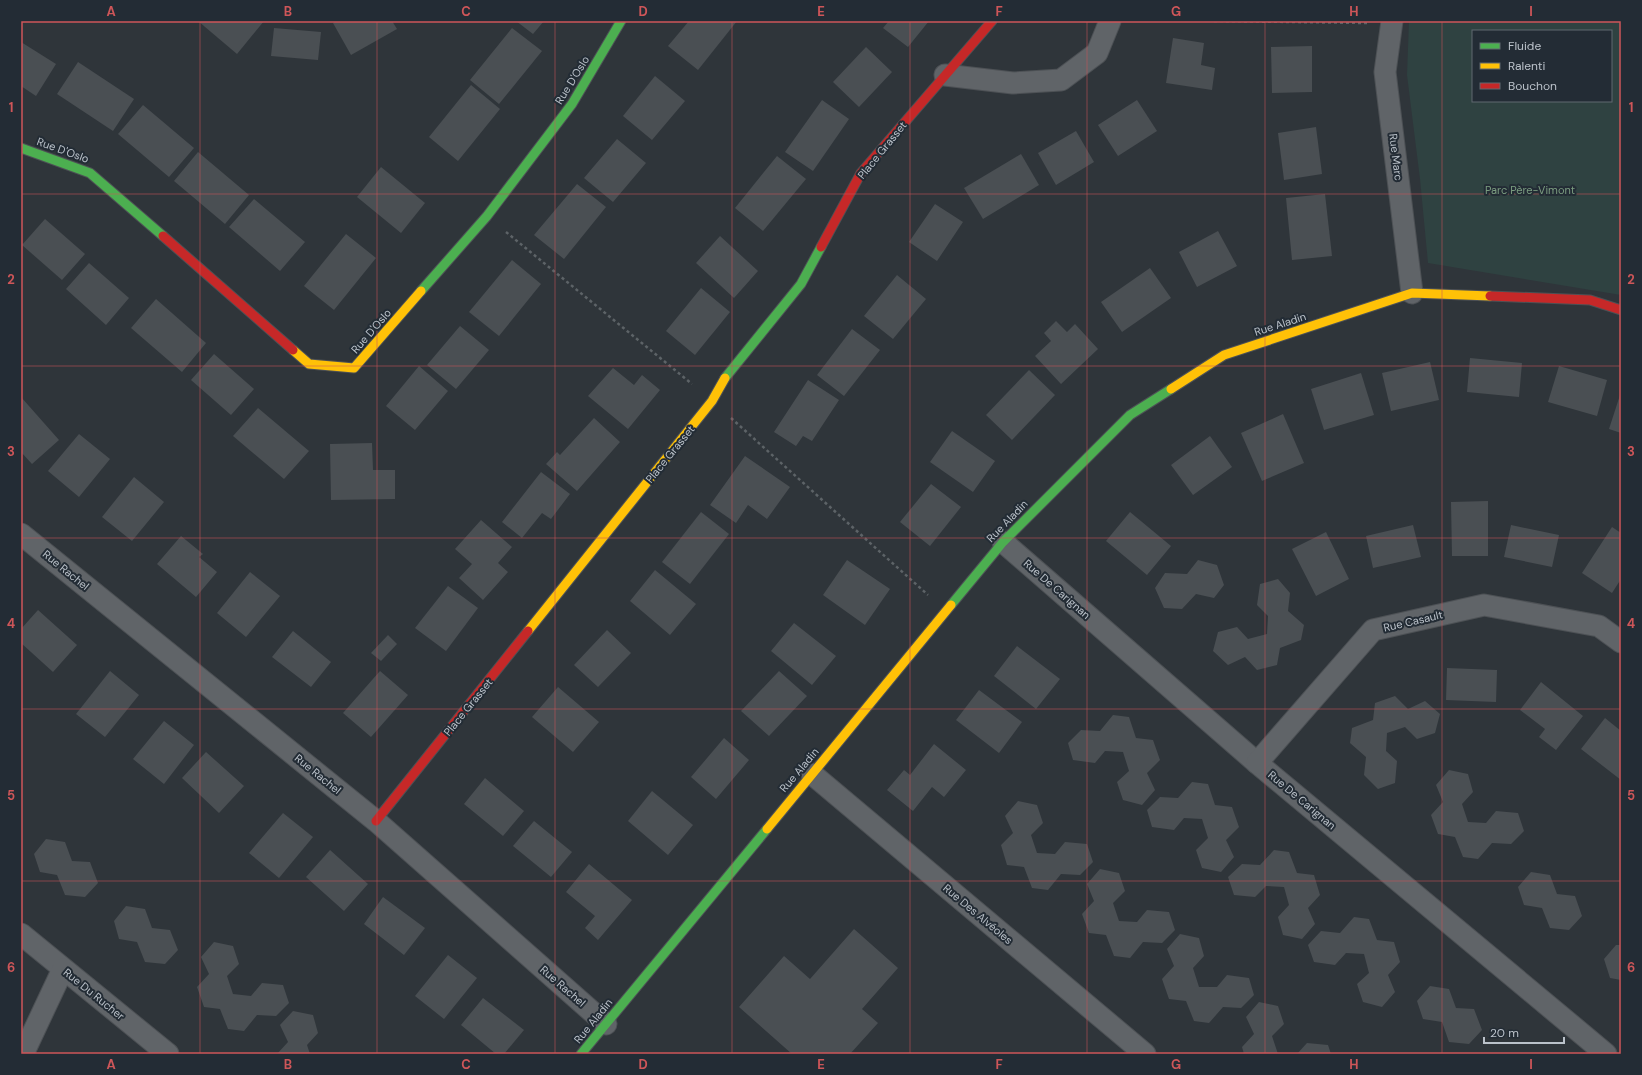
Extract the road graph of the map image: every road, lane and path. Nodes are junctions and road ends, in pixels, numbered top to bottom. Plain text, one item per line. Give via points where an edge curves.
1 (622, 21) edge
2 (992, 21) edge
3 (1110, 21) edge
4 (1214, 21) edge
5 (1391, 22) edge
6 (945, 75) junction
7 (21, 148) edge
8 (1412, 294) junction
9 (1621, 310) edge
10 (21, 534) edge
11 (1003, 542) junction
12 (1621, 642) edge
13 (1257, 762) junction
14 (812, 774) junction
15 (376, 821) junction
16 (21, 934) edge
17 (63, 969) junction
18 (606, 1024) junction
19 (23, 1054) edge
20 (168, 1054) edge
21 (581, 1054) edge
22 (1145, 1054) edge
23 (1606, 1054) edge

1 - 7 street, Rue D'Oslo via 572,104 487,216 354,368 309,364 90,173
2 - 6 street, Place Grasset
3 - 6 street via 1096,53 1062,80 1013,83
4 - 5 path
5 - 8 street, Rue Marc via 1385,72
6 - 15 street, Place Grasset via 861,173 800,284 722,382 712,401
8 - 9 street, Rue Aladin via 1590,300
8 - 11 street, Rue Aladin via 1224,355 1130,415
10 - 15 street, Rue Rachel
11 - 13 street, Rue De Carignan
11 - 14 street, Rue Aladin
12 - 13 street, Rue Casault via 1599,626 1484,605 1373,630
13 - 23 street, Rue De Carignan
14 - 18 street, Rue Aladin
14 - 22 street, Rue Des Alvéoles
15 - 18 street, Rue Rachel
16 - 17 street, Rue Du Rucher
17 - 19 street
17 - 20 street, Rue Du Rucher
18 - 21 street, Rue Aladin

